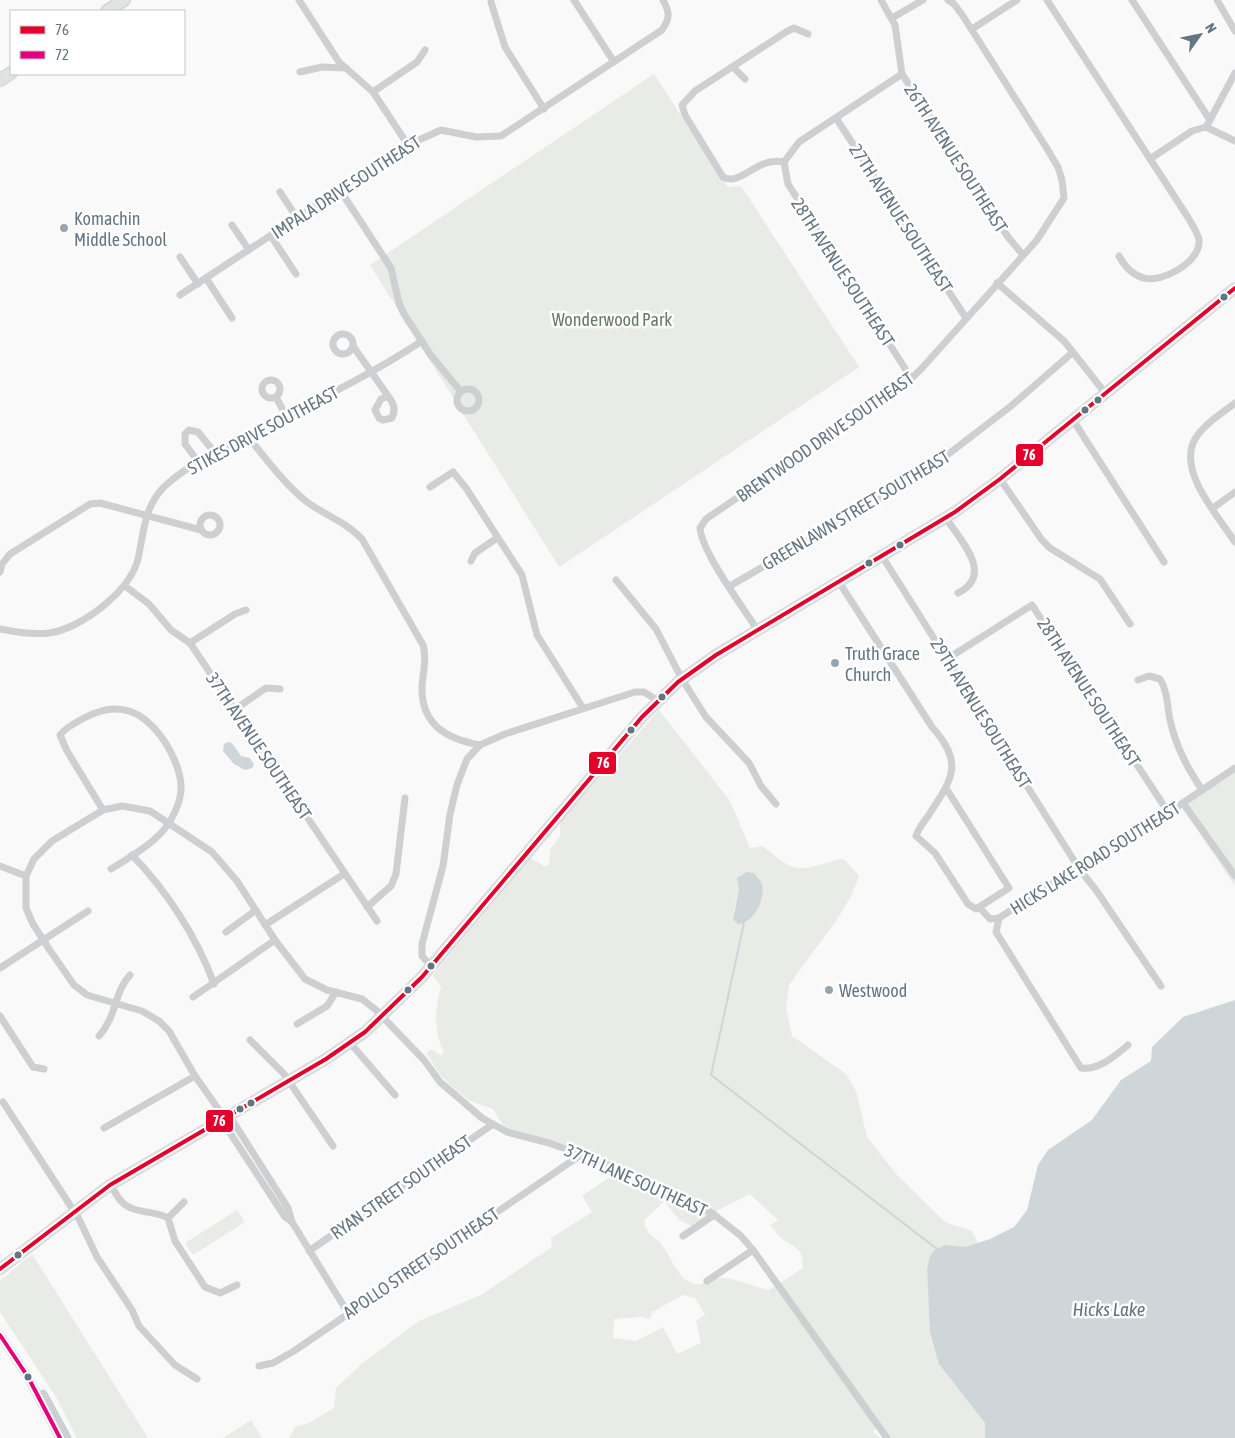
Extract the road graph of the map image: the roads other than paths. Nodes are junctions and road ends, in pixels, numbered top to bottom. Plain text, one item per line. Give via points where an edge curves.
1 (124, 0) edge
2 (299, 0) edge
3 (574, 0) edge
4 (663, 0) edge
5 (881, 0) edge
6 (923, 0) edge
7 (948, 0) edge
8 (1017, 0) edge
9 (1048, 0) edge
10 (1132, 0) edge
11 (1217, 0) edge
12 (491, 2) dead end
13 (109, 10) edge
14 (892, 18) junction
15 (972, 30) junction
16 (1235, 30) edge
17 (808, 34) dead end
18 (425, 50) dead end
19 (614, 62) junction
20 (733, 66) junction
21 (346, 68) junction
22 (300, 72) dead end
23 (1235, 73) edge
24 (902, 74) junction
25 (745, 79) dead end
26 (373, 92) junction
27 (544, 109) junction
28 (836, 118) junction
29 (1208, 124) junction
30 (1235, 142) edge
31 (408, 145) junction
32 (1150, 159) junction
33 (784, 162) junction
34 (340, 190) junction
35 (280, 192) dead end
36 (297, 218) junction
37 (232, 225) dead end
38 (271, 236) junction
39 (249, 250) junction
40 (1023, 255) junction
41 (1119, 256) dead end
42 (180, 257) dead end
43 (296, 274) dead end
44 (206, 278) junction
45 (997, 283) junction
46 (198, 284) junction
47 (1234, 292) edge
48 (180, 295) dead end
49 (232, 318) dead end
50 (966, 318) junction
51 (422, 342) junction
52 (353, 346) dead end
53 (1072, 353) junction
54 (371, 373) junction
55 (912, 378) junction
56 (461, 392) dead end
57 (1106, 394) junction
58 (388, 396) dead end
59 (276, 397) dead end
60 (1235, 403) edge
61 (286, 416) junction
62 (1073, 420) junction
63 (247, 436) junction
64 (215, 452) junction
65 (199, 463) junction
66 (1000, 479) junction
67 (430, 487) dead end
68 (1235, 492) edge
69 (1213, 508) junction
70 (146, 517) junction
71 (946, 518) junction
72 (201, 530) dead end
73 (498, 538) junction
74 (1235, 542) edge
75 (882, 556) junction
76 (471, 561) dead end
77 (1164, 562) dead end
78 (0, 572) edge
79 (616, 580) dead end
80 (839, 582) junction
81 (125, 586) junction
82 (730, 586) junction
83 (958, 593) dead end
84 (246, 610) dead end
85 (1130, 624) dead end
86 (0, 629) edge
87 (758, 630) junction
88 (190, 643) junction
89 (947, 659) junction
90 (682, 678) junction
91 (1138, 680) dead end
92 (280, 689) dead end
93 (657, 700) junction
94 (583, 708) junction
95 (234, 710) junction
96 (480, 745) junction
97 (1235, 768) edge
98 (946, 788) junction
99 (1202, 790) junction
100 (405, 798) dead end
101 (776, 804) dead end
102 (1183, 804) junction
103 (103, 810) junction
104 (1168, 812) junction
105 (169, 822) junction
106 (132, 855) junction
107 (0, 866) edge
108 (111, 869) dead end
109 (1080, 870) junction
110 (344, 874) junction
111 (26, 876) junction
112 (1235, 876) edge
113 (367, 907) junction
114 (980, 908) junction
115 (256, 910) junction
116 (88, 911) dead end
117 (999, 918) junction
118 (377, 921) dead end
119 (265, 925) junction
120 (226, 932) dead end
121 (275, 940) junction
122 (43, 941) junction
123 (431, 966) junction
124 (0, 968) edge
125 (130, 975) dead end
126 (214, 984) junction
127 (1161, 986) dead end
128 (336, 992) junction
129 (193, 997) dead end
130 (117, 1004) junction
131 (0, 1016) edge
132 (383, 1016) junction
133 (297, 1024) dead end
134 (99, 1036) dead end
135 (250, 1040) dead end
136 (350, 1044) junction
137 (1128, 1045) dead end
138 (44, 1069) dead end
139 (196, 1076) junction
140 (289, 1081) junction
141 (395, 1096) dead end
142 (3, 1102) dead end
143 (225, 1117) junction
144 (492, 1124) junction
145 (104, 1128) dead end
146 (333, 1146) dead end
147 (582, 1154) junction
148 (110, 1185) junction
149 (184, 1202) dead end
150 (73, 1212) junction
151 (714, 1215) junction
152 (168, 1218) junction
153 (683, 1236) dead end
154 (753, 1250) junction
155 (309, 1251) junction
156 (0, 1269) edge
157 (707, 1281) dead end
158 (237, 1286) dead end
159 (348, 1313) junction
160 (0, 1335) edge
161 (259, 1366) dead end
162 (28, 1378) junction
163 (197, 1379) dead end
164 (60, 1438) edge
165 (67, 1438) edge
166 (887, 1438) edge

1 - 13 main road
2 - 21 street
3 - 19 street
4 - 19 street, IMPALA DRIVE SOUTHEAST via 670,14 662,30
5 - 14 street, 26TH AVENUE SOUTHEAST
6 - 14 street
7 - 15 street, BRENTWOOD DRIVE SOUTHEAST
8 - 15 street
9 - 32 street
10 - 29 street
11 - 16 street
12 - 27 street via 505,47
14 - 24 street, 26TH AVENUE SOUTHEAST
15 - 40 street, BRENTWOOD DRIVE SOUTHEAST via 1046,147 1062,180 1064,198
17 - 20 street via 794,28
18 - 26 street via 417,62
19 - 27 street, IMPALA DRIVE SOUTHEAST
20 - 25 street
20 - 33 street via 682,104 684,116 723,177 736,180 769,160
21 - 22 street via 322,67
21 - 26 street
23 - 29 street
24 - 28 street
24 - 40 street, 26TH AVENUE SOUTHEAST
26 - 31 street
27 - 31 street, IMPALA DRIVE SOUTHEAST via 502,136 476,137 441,130
28 - 33 street via 799,142
28 - 50 street, 27TH AVENUE SOUTHEAST
29 - 30 street
29 - 32 street
31 - 34 street, IMPALA DRIVE SOUTHEAST
32 - 41 street via 1196,232 1198,248 1177,269 1154,279 1133,274
33 - 55 street, 28TH AVENUE SOUTHEAST via 788,184
34 - 36 street, IMPALA DRIVE SOUTHEAST
34 - 51 street via 391,268 399,303
35 - 36 street
36 - 38 street, IMPALA DRIVE SOUTHEAST
37 - 39 street
38 - 39 street, IMPALA DRIVE SOUTHEAST
38 - 43 street
39 - 44 street, IMPALA DRIVE SOUTHEAST
40 - 45 street, BRENTWOOD DRIVE SOUTHEAST
42 - 46 street
44 - 46 street, IMPALA DRIVE SOUTHEAST
44 - 49 street
45 - 50 street, BRENTWOOD DRIVE SOUTHEAST
45 - 53 street via 1064,341
46 - 48 street, IMPALA DRIVE SOUTHEAST
47 - 57 main road
50 - 55 street, BRENTWOOD DRIVE SOUTHEAST
51 - 54 street, STIKES DRIVE SOUTHEAST
51 - 56 street
52 - 54 street
53 - 57 street
53 - 82 street, GREENLAWN STREET SOUTHEAST via 1011,406 925,472
54 - 58 street
54 - 61 street, STIKES DRIVE SOUTHEAST
55 - 82 street, BRENTWOOD DRIVE SOUTHEAST via 706,520 700,528 701,539
57 - 62 main road
59 - 61 street
60 - 69 street via 1206,425 1194,440 1190,454 1191,470
61 - 63 street, STIKES DRIVE SOUTHEAST
62 - 66 main road
62 - 77 street
63 - 64 street, STIKES DRIVE SOUTHEAST
63 - 96 street via 295,492 362,538 423,645 426,656 422,699 433,724 444,735
64 - 65 street, STIKES DRIVE SOUTHEAST
64 - 65 street via 198,432 189,430 185,434 185,444
65 - 70 street, STIKES DRIVE SOUTHEAST via 165,486 154,499
66 - 71 main road
66 - 85 street via 1042,540 1100,579
67 - 73 street via 453,472
68 - 69 street
69 - 74 street
70 - 72 street
70 - 78 street via 100,503 90,504 10,554
70 - 81 street, STIKES DRIVE SOUTHEAST via 138,560
71 - 75 main road
71 - 83 street via 974,567 969,586
73 - 76 street via 474,553
73 - 94 street via 524,580 537,635
75 - 80 main road
75 - 89 street, 29TH AVENUE SOUTHEAST
79 - 90 street via 656,629
80 - 87 main road
80 - 98 street via 932,727 948,746 952,765
81 - 86 street, STIKES DRIVE SOUTHEAST via 75,624 59,631 32,633
81 - 88 street, 37TH AVENUE SOUTHEAST via 149,604 171,630
82 - 87 street, BRENTWOOD DRIVE SOUTHEAST
84 - 88 street
87 - 90 main road
88 - 95 street, 37TH AVENUE SOUTHEAST
89 - 104 street, 28TH AVENUE SOUTHEAST via 1032,605
89 - 109 street, 29TH AVENUE SOUTHEAST
90 - 93 main road
90 - 101 street via 706,717 750,764 761,786
91 - 99 street via 1149,676 1160,679 1166,691 1180,756
92 - 95 street via 266,688
93 - 94 street via 641,691
93 - 123 main road
94 - 96 street
95 - 110 street, 37TH AVENUE SOUTHEAST
96 - 123 street via 467,759 450,814 443,866 422,948 422,956
97 - 99 street, HICKS LAKE ROAD SOUTHEAST
98 - 114 street via 1009,888
98 - 114 street, HICKS LAKE ROAD SOUTHEAST via 916,833 916,839 932,849 970,907
99 - 102 street, HICKS LAKE ROAD SOUTHEAST
100 - 113 street via 396,874 391,886
102 - 104 street, HICKS LAKE ROAD SOUTHEAST
102 - 112 street
103 - 105 street, 37TH LANE SOUTHEAST via 136,807
103 - 105 street via 60,736 64,729 95,712 121,709 147,719 172,754 181,785
103 - 111 street via 42,849
104 - 109 street, HICKS LAKE ROAD SOUTHEAST
105 - 106 street via 159,836
105 - 115 street, 37TH LANE SOUTHEAST via 212,852
106 - 108 street
106 - 126 street via 174,909
107 - 111 street
109 - 117 street, HICKS LAKE ROAD SOUTHEAST via 1064,876
109 - 127 street, 29TH AVENUE SOUTHEAST
110 - 113 street, 37TH AVENUE SOUTHEAST
110 - 119 street
111 - 122 street via 26,908
113 - 118 street, 37TH AVENUE SOUTHEAST
114 - 117 street, HICKS LAKE ROAD SOUTHEAST via 990,918
115 - 119 street, 37TH LANE SOUTHEAST
115 - 120 street
116 - 122 street
117 - 137 street via 996,932 1081,1068 1088,1069 1112,1058
119 - 121 street, 37TH LANE SOUTHEAST
121 - 126 street
121 - 128 street, 37TH LANE SOUTHEAST via 305,979
122 - 124 street
122 - 130 street via 74,985 87,995
123 - 132 main road
125 - 130 street via 120,989
126 - 129 street
128 - 132 street, 37TH LANE SOUTHEAST via 362,999
128 - 133 street via 327,1006
130 - 134 street via 110,1024
130 - 139 street via 142,1011 170,1031
131 - 138 street via 32,1067
132 - 136 main road
132 - 144 street, 37TH LANE SOUTHEAST via 440,1082
135 - 140 street
136 - 140 main road
136 - 141 street
139 - 143 street
139 - 145 street
140 - 143 main road
140 - 146 street
142 - 150 street
143 - 148 main road
143 - 155 street via 288,1208 292,1222
144 - 147 street, 37TH LANE SOUTHEAST via 507,1132
144 - 155 street, RYAN STREET SOUTHEAST
147 - 151 street, 37TH LANE SOUTHEAST via 640,1178
147 - 159 street, APOLLO STREET SOUTHEAST
148 - 150 main road
148 - 152 street via 123,1203
149 - 152 street
150 - 156 main road
150 - 163 street via 139,1326 175,1365
151 - 153 street
151 - 154 street, 37TH LANE SOUTHEAST
152 - 158 street via 175,1242 205,1286 220,1293
154 - 157 street
154 - 166 street, 37TH LANE SOUTHEAST
155 - 159 street
159 - 161 street, APOLLO STREET SOUTHEAST via 294,1351 273,1363
160 - 162 street
162 - 164 street
162 - 165 street via 42,1392

